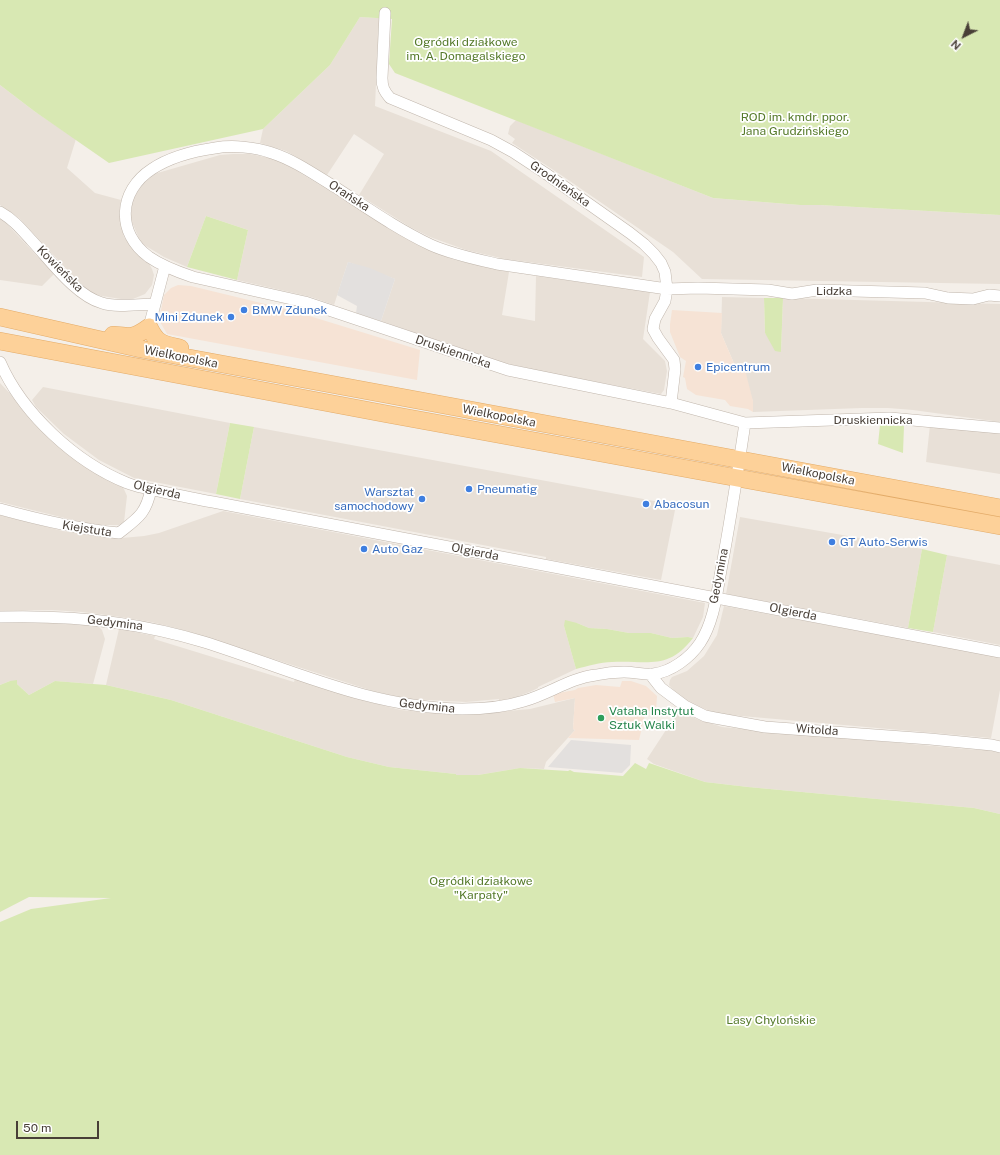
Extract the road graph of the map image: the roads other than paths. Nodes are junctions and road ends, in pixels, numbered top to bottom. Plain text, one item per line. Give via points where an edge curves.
1 (385, 13) dead end
2 (0, 212) edge
3 (165, 266) junction
4 (667, 289) junction
5 (1000, 296) edge
6 (154, 304) junction
7 (0, 317) edge
8 (149, 327) junction
9 (61, 331) junction
10 (0, 341) edge
11 (0, 362) edge
12 (235, 367) junction
13 (671, 403) junction
14 (745, 423) junction
15 (1000, 428) edge
16 (740, 460) junction
17 (737, 478) junction
18 (151, 489) junction
19 (1000, 508) edge
20 (0, 509) edge
21 (1000, 526) edge
22 (716, 598) junction
23 (0, 617) edge
24 (1000, 652) edge
25 (650, 674) junction
26 (1000, 747) edge

1 - 4 street, Grodnieńska via 382,78 385,93 395,101 491,140 545,173 644,244 661,263
2 - 6 street, Kowieńska via 16,224 78,290 94,300 115,305
3 - 4 street, Orańska via 149,257 133,239 124,213 132,188 152,169 169,160 215,148 234,147 270,152 287,159 387,221 432,245 497,264
3 - 6 street
3 - 13 street, Druskiennicka via 193,277 305,302 508,370
4 - 5 street, Lidzka via 768,290 792,294 817,290 925,293 948,298 973,299 989,295
4 - 13 street, Grodnieńska via 665,301 655,319 653,329 674,360
6 - 8 street
7 - 9 main road, Wielkopolska
8 - 9 main road via 137,336 129,337
8 - 12 main road via 154,338 164,344
9 - 12 main road, Wielkopolska
10 - 17 main road, Wielkopolska
11 - 18 street, Olgierda via 6,377 21,399 55,436 104,471 128,483
12 - 16 main road, Wielkopolska
13 - 14 street, Druskiennicka
14 - 15 street, Druskiennicka via 890,418
14 - 16 street
16 - 17 street
16 - 19 main road, Wielkopolska
17 - 21 main road, Wielkopolska
17 - 22 street, Gedymina
18 - 20 street, Kiejstuta via 144,510 119,533 62,525
18 - 22 street, Olgierda
22 - 24 street, Olgierda
22 - 25 street, Gedymina via 707,630 699,644 673,667
23 - 25 street, Gedymina via 72,617 151,627 203,642 330,686 406,705 461,709 501,706 523,701 568,682 594,675 624,672
25 - 26 street, Witolda via 661,688 685,706 705,716 765,726

